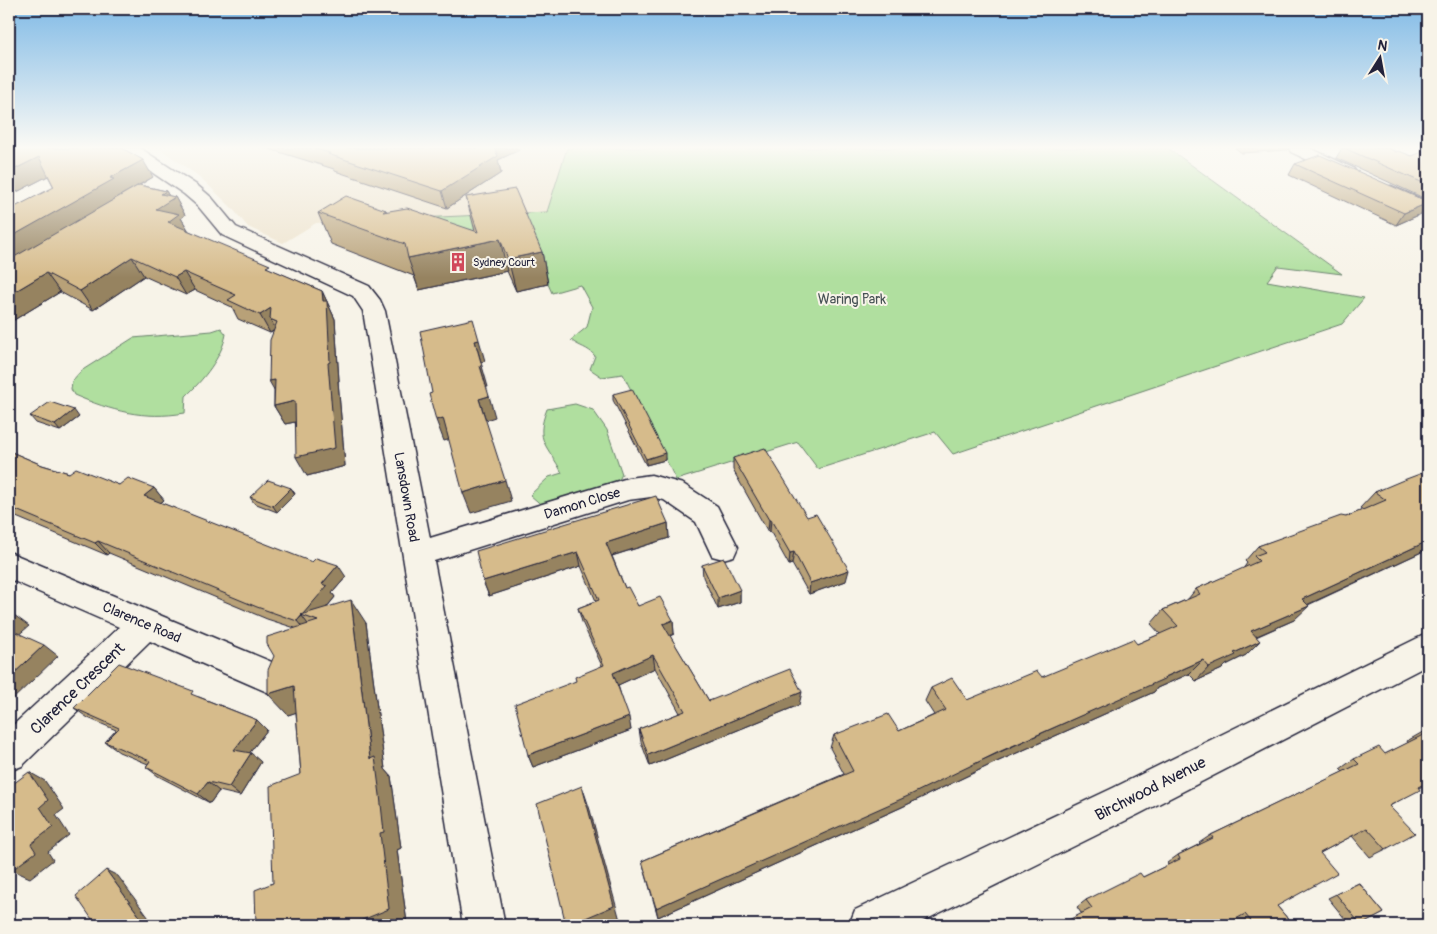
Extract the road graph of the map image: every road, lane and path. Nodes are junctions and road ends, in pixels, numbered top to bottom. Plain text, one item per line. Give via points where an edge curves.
1 (184, 192) edge
2 (1390, 192) edge
3 (1428, 209) edge
4 (723, 547) dead end
5 (418, 554) junction
6 (9, 565) edge
7 (145, 624) junction
8 (1428, 648) edge
9 (274, 679) edge
10 (9, 753) edge
11 (484, 925) edge
12 (870, 925) edge

1 - 5 street, Lansdown Road via 205,202 229,231 361,291 369,300 374,311
2 - 3 street
4 - 5 street, Damon Close via 707,514 673,492 651,486 628,489
5 - 11 street, Lansdown Road
6 - 7 street, Clarence Road
7 - 9 street, Clarence Road
7 - 10 street, Clarence Crescent
8 - 12 street, Birchwood Avenue via 1126,801

